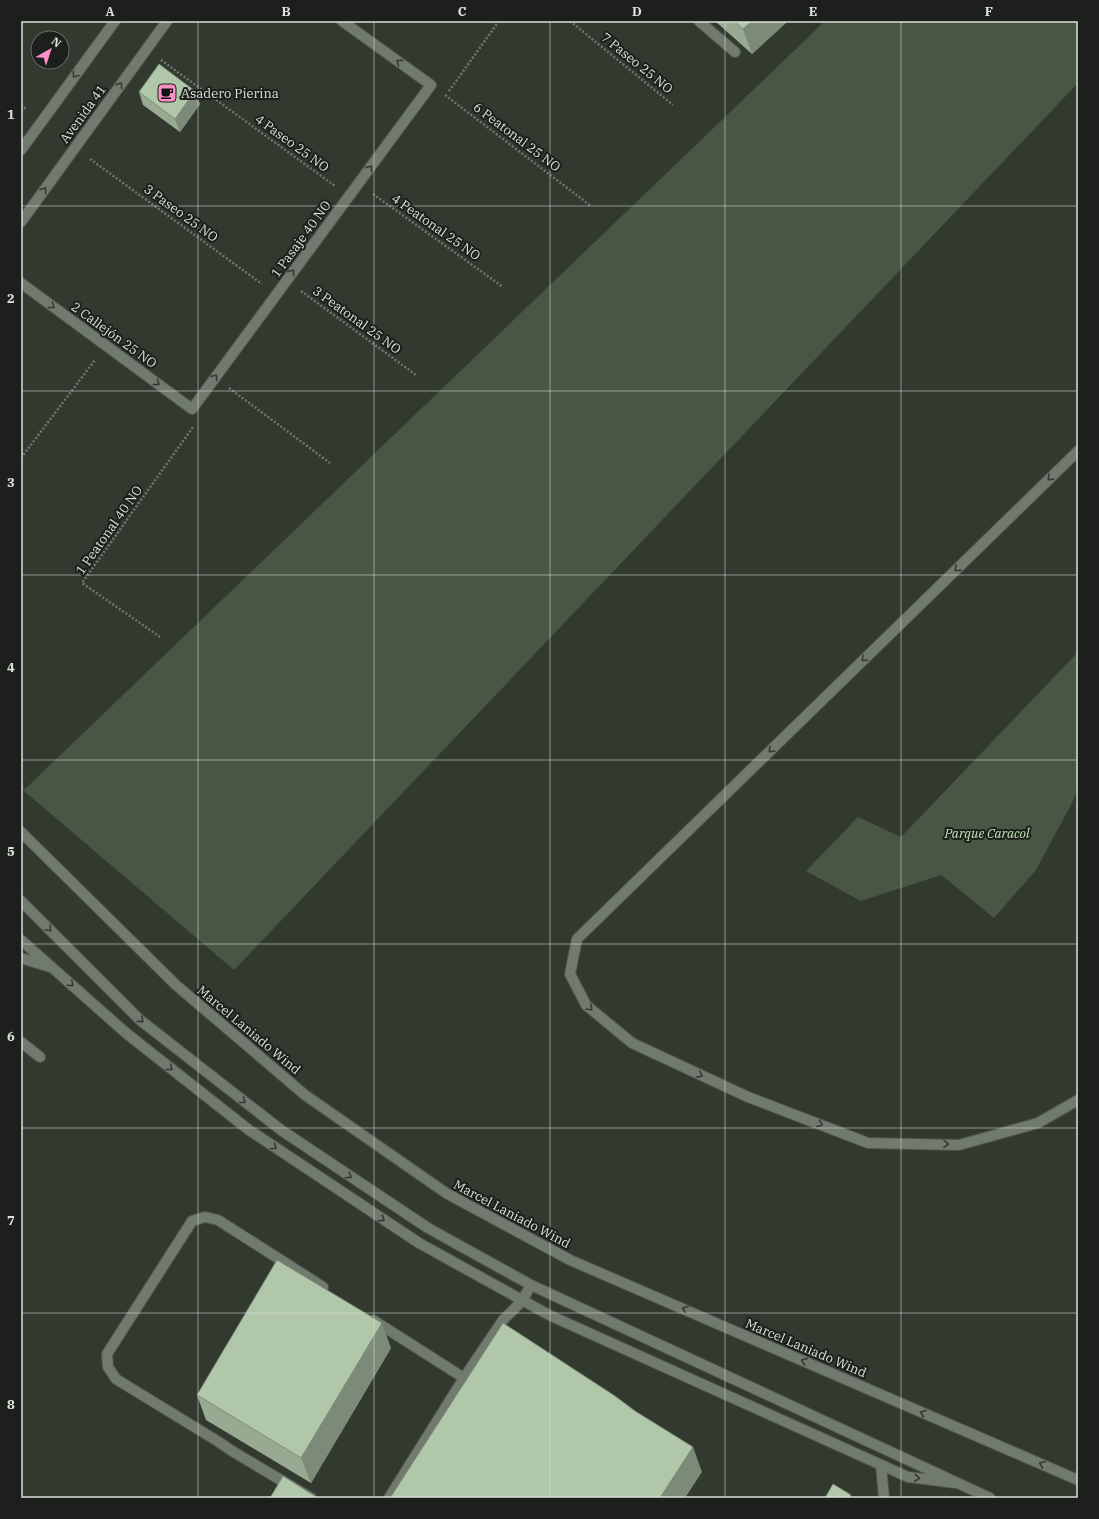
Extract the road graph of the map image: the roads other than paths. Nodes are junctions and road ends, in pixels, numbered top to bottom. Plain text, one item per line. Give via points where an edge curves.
1 (115, 21) edge
2 (167, 21) edge
3 (342, 21) edge
4 (699, 21) edge
5 (735, 52) dead end
6 (21, 150) edge
7 (21, 222) edge
8 (21, 282) edge
9 (192, 408) joint
10 (1078, 451) edge
11 (21, 832) edge
12 (21, 902) edge
13 (21, 940) edge
14 (21, 958) edge
15 (54, 969) junction
16 (21, 1042) edge
17 (40, 1057) dead end
18 (1078, 1100) edge
19 (531, 1285) junction
20 (331, 1293) edge
21 (522, 1301) junction
22 (364, 1314) edge
23 (464, 1378) junction
24 (881, 1465) junction
25 (1078, 1474) edge
26 (1067, 1475) junction
27 (1078, 1480) edge
28 (959, 1483) junction
29 (311, 1498) edge
30 (388, 1498) edge
31 (884, 1498) edge
32 (973, 1498) edge
33 (983, 1498) edge
34 (990, 1498) edge

1 -> 6 street
7 -> 2 street, Avenida 41
9 -> 3 street, 1 Pasaje 40 NO via 431,85
4 - 5 street
8 -> 9 street, 2 Callejón 25 NO
10 -> 18 street via 577,939 570,974 586,1005 632,1043 748,1097 868,1142 959,1145 1038,1123
26 -> 11 street, Marcel Laniado Wind via 570,1260 446,1193 305,1095 182,990
12 -> 19 street via 140,1020 280,1130 428,1228
13 - 15 street
14 - 15 street
15 -> 21 street via 126,1033 249,1130 419,1243
16 - 17 street
19 - 21 street
19 - 28 street
20 - 29 street via 218,1220 205,1217 192,1221 107,1354 108,1367 116,1379
21 - 23 street via 503,1320
21 - 24 street via 556,1319
22 - 23 street
23 - 30 street
24 -> 28 street via 908,1478
24 - 31 street
25 - 26 street
26 - 27 street, Marcel Laniado Wind
28 - 32 street
28 - 33 street
28 - 34 street

